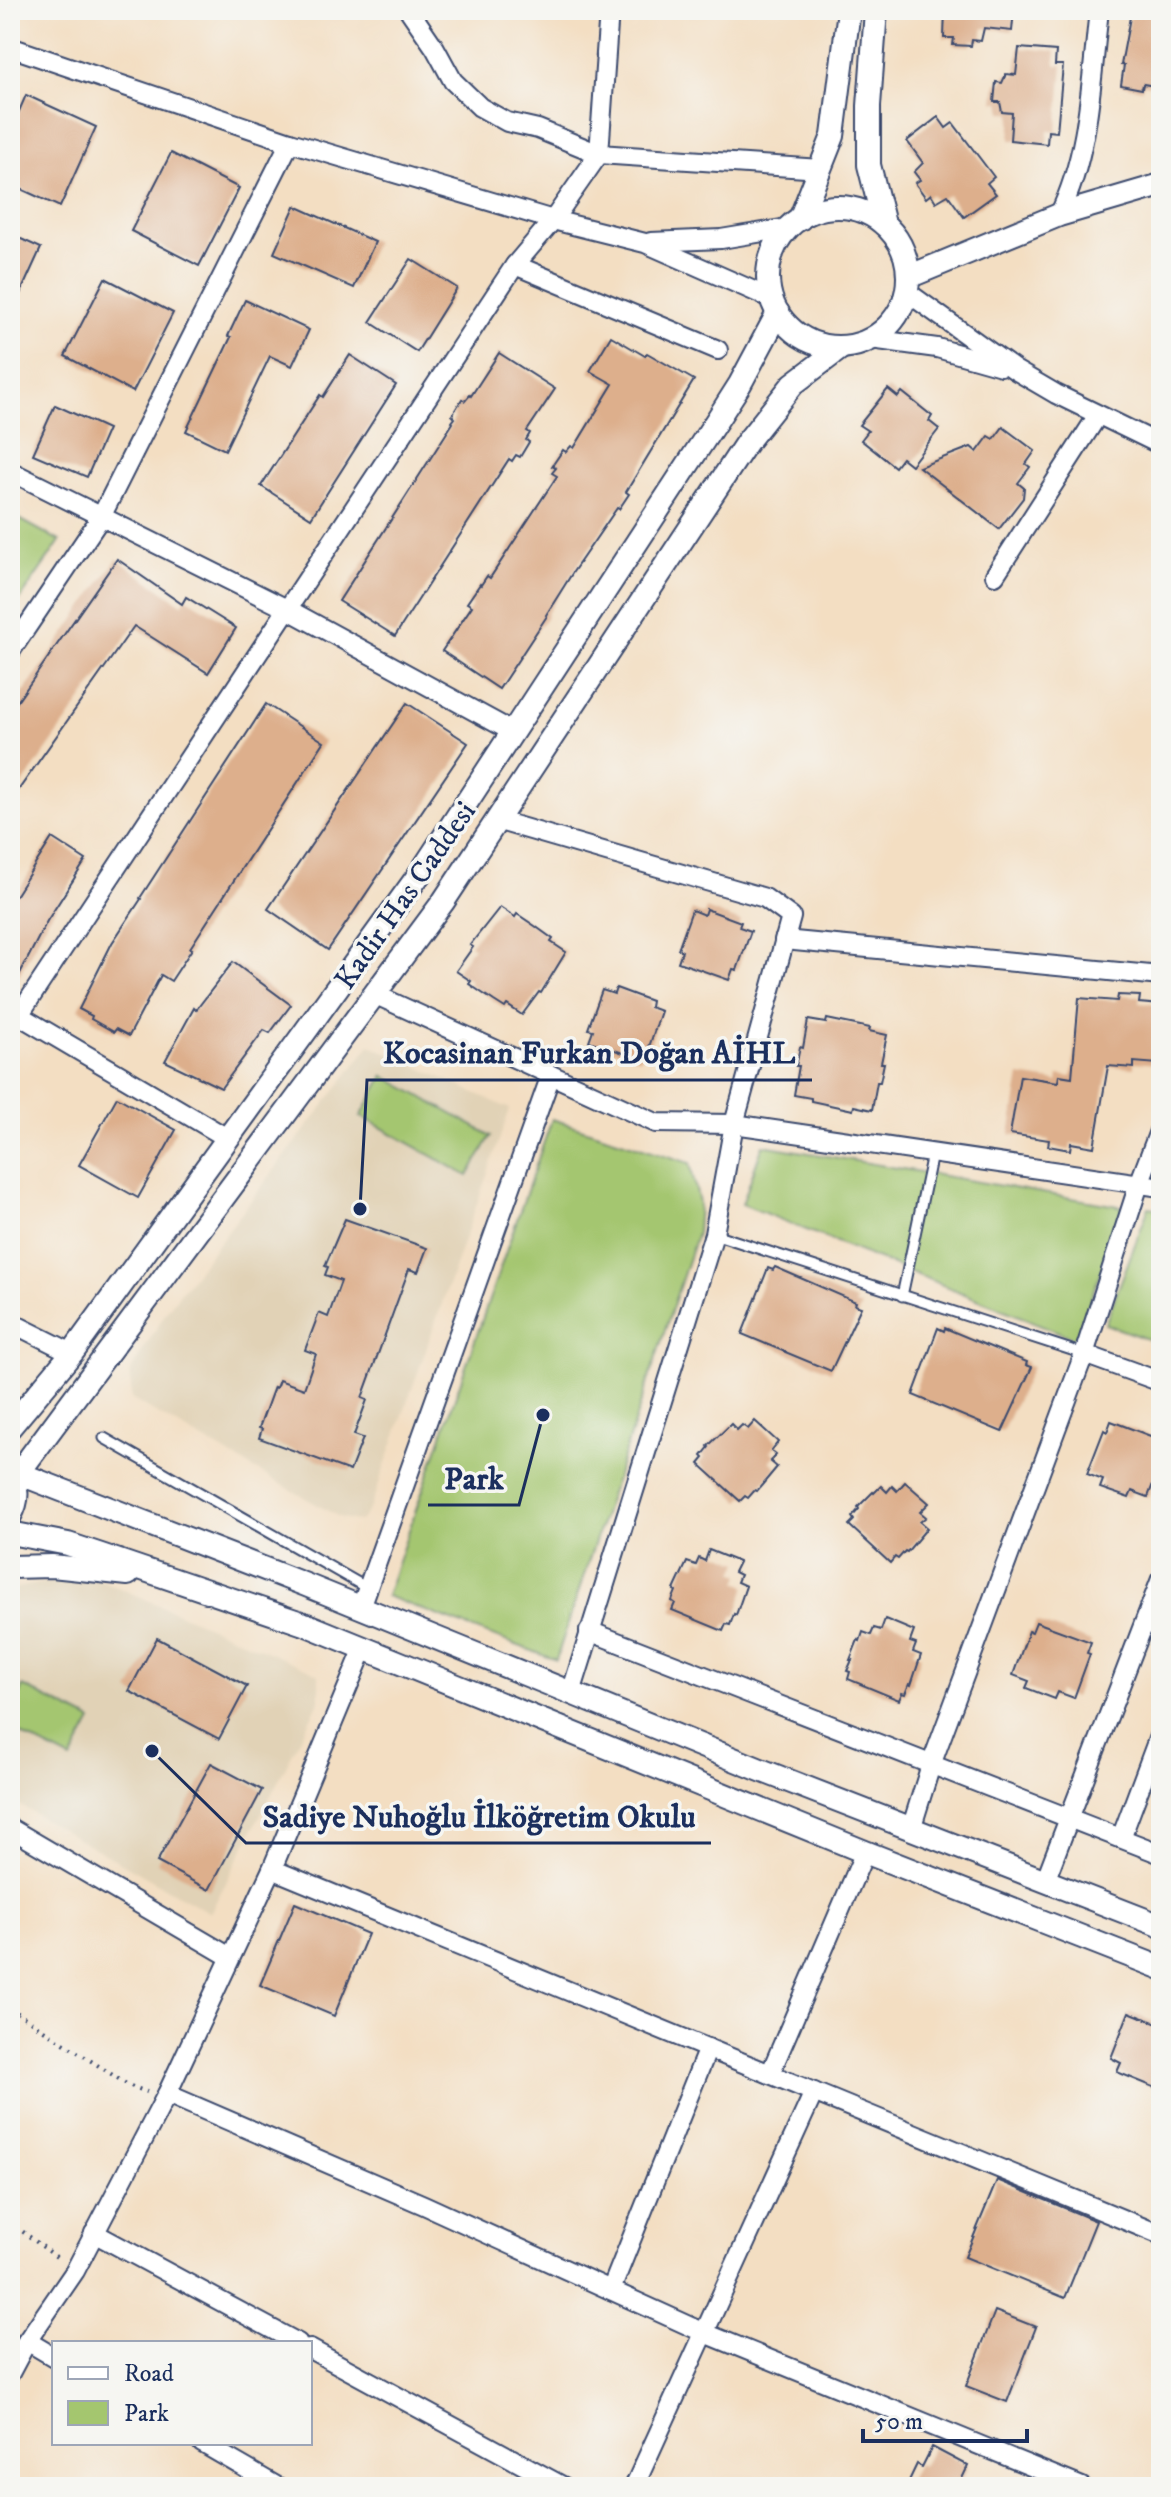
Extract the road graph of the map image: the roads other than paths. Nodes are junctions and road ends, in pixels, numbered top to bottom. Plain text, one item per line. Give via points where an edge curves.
1 (409, 10) edge
2 (609, 10) edge
3 (849, 10) edge
4 (876, 10) edge
5 (1099, 10) edge
6 (10, 47) edge
7 (290, 142) junction
8 (599, 154) junction
9 (821, 169) junction
10 (1161, 185) edge
11 (1059, 215) junction
12 (553, 220) junction
13 (794, 224) junction
14 (884, 224) junction
15 (645, 243) junction
16 (515, 265) junction
17 (908, 285) junction
18 (775, 306) junction
19 (871, 339) junction
20 (842, 347) junction
21 (718, 350) dead end
22 (1015, 370) junction
23 (1098, 415) junction
24 (1161, 445) edge
25 (10, 471) edge
26 (101, 517) junction
27 (995, 575) dead end
28 (289, 610) junction
29 (10, 652) edge
30 (513, 732) junction
31 (496, 820) junction
32 (784, 940) junction
33 (1161, 976) edge
34 (374, 994) junction
35 (15, 1013) edge
36 (551, 1075) junction
37 (734, 1124) junction
38 (1161, 1126) edge
39 (227, 1138) junction
40 (932, 1154) junction
41 (1139, 1184) junction
42 (1161, 1187) edge
43 (714, 1234) junction
44 (902, 1296) junction
45 (10, 1322) edge
46 (72, 1353) junction
47 (1084, 1354) junction
48 (1161, 1382) edge
49 (10, 1427) edge
50 (104, 1438) dead end
51 (13, 1474) edge
52 (10, 1516) edge
53 (10, 1533) edge
54 (10, 1567) edge
55 (1161, 1579) edge
56 (182, 1582) junction
57 (364, 1597) junction
58 (589, 1631) junction
59 (364, 1648) junction
60 (571, 1693) junction
61 (1161, 1731) edge
62 (931, 1765) junction
63 (1071, 1819) junction
64 (10, 1828) edge
65 (911, 1829) junction
66 (1121, 1838) junction
67 (865, 1852) junction
68 (1161, 1854) edge
69 (272, 1869) junction
70 (1045, 1881) junction
71 (1161, 1926) edge
72 (230, 1957) junction
73 (1161, 1968) edge
74 (708, 2048) junction
75 (770, 2074) junction
76 (814, 2092) junction
77 (167, 2094) junction
78 (94, 2233) junction
79 (1161, 2235) edge
80 (611, 2290) junction
81 (705, 2333) junction
82 (294, 2341) edge
83 (19, 2347) edge
84 (312, 2350) edge
85 (52, 2356) edge
86 (10, 2373) edge
87 (205, 2445) edge
88 (278, 2487) edge
89 (564, 2487) edge
90 (634, 2487) edge
91 (1082, 2487) edge

1 - 8 street via 453,81 480,107 507,122
2 - 8 street
3 - 9 street via 833,136
4 - 14 street via 869,165
5 - 11 street via 1083,149
6 - 7 street
7 - 12 street
7 - 26 street
8 - 9 street
8 - 12 street
9 - 13 street
10 - 11 street
11 - 17 street
12 - 15 street
12 - 16 street
13 - 14 street via 843,207
13 - 15 street via 721,239
13 - 18 street via 772,254
14 - 17 street via 902,248
15 - 18 street
16 - 21 street
16 - 28 street
17 - 19 street via 894,319
17 - 22 street
18 - 20 street via 799,335
18 - 30 street, Kadir Has Caddesi via 740,384
19 - 20 street
19 - 22 street via 937,348
20 - 31 street, Kadir Has Caddesi via 793,384 747,442
22 - 23 street
23 - 24 street
23 - 27 street
25 - 26 street
26 - 28 street
26 - 29 street
28 - 30 street
28 - 35 street
30 - 39 street, Kadir Has Caddesi via 421,872
31 - 32 street via 765,898 791,917
31 - 34 street, Kadir Has Caddesi
32 - 33 street
32 - 37 street
34 - 36 street
34 - 51 street, Kadir Has Caddesi
35 - 39 street
36 - 37 street via 656,1123
36 - 57 street
37 - 40 street
37 - 43 street
38 - 41 street
39 - 46 street, Kadir Has Caddesi
40 - 41 street
40 - 44 lane
41 - 42 street
41 - 47 street
43 - 44 lane
43 - 58 street
44 - 47 lane
45 - 46 street
46 - 49 street, Kadir Has Caddesi
47 - 48 street
47 - 62 street
50 - 57 lane
51 - 52 street via 17,1491
51 - 57 street
53 - 56 street via 68,1544
54 - 56 street via 76,1568
55 - 63 street
56 - 59 street
57 - 60 street
58 - 60 street
58 - 62 street
59 - 67 street
59 - 69 street
60 - 65 street
61 - 66 street
62 - 63 street
62 - 65 street
63 - 66 street
63 - 70 street
64 - 72 street
65 - 70 street
66 - 68 street
67 - 73 street
67 - 75 street
69 - 72 street
69 - 74 street
70 - 71 street
72 - 77 street
74 - 75 street
74 - 80 street
75 - 76 street
76 - 79 street
76 - 81 street
77 - 78 street
77 - 80 street
78 - 82 street
78 - 83 street via 75,2271
80 - 81 street
81 - 90 street
81 - 91 street
83 - 85 street
83 - 86 street
84 - 89 street
87 - 88 street

